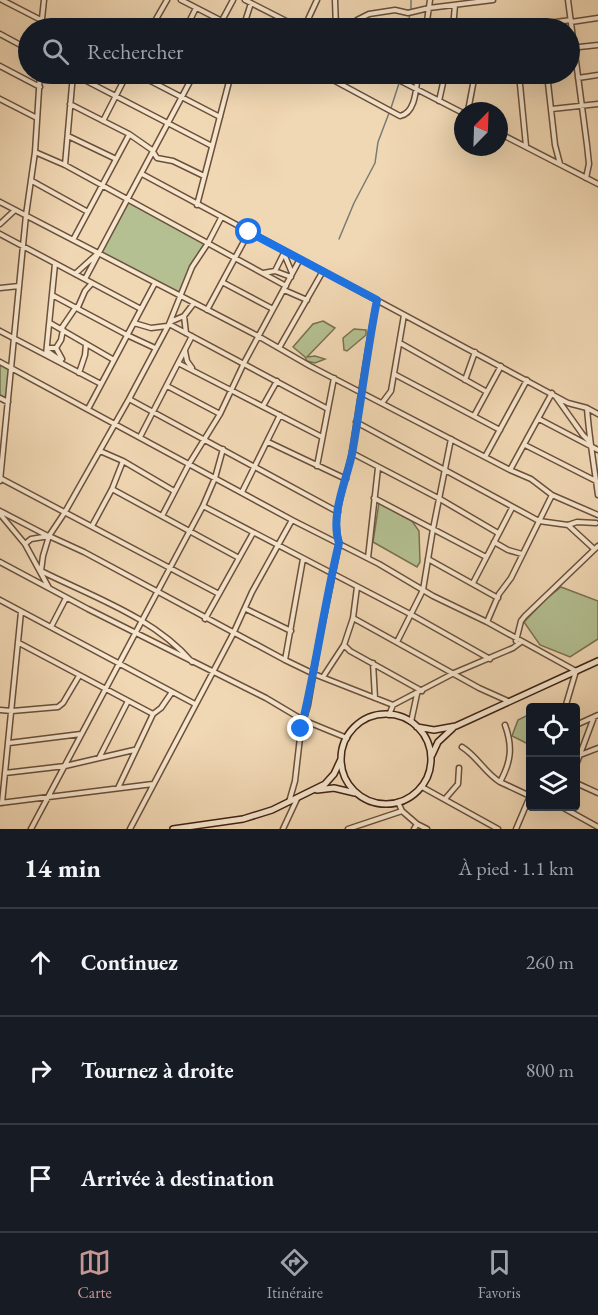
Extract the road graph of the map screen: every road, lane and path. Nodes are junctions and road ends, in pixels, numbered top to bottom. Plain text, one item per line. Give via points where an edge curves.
1 (2, 0) edge
2 (13, 0) edge
3 (44, 0) edge
4 (167, 0) edge
5 (182, 0) edge
6 (233, 0) edge
7 (245, 0) edge
8 (317, 0) edge
9 (336, 0) edge
10 (430, 0) edge
11 (493, 0) edge
12 (568, 0) edge
13 (254, 2) edge
14 (455, 5) junction
15 (13, 6) junction
16 (196, 8) junction
17 (429, 8) junction
18 (37, 18) edge
19 (41, 18) edge
20 (157, 18) edge
21 (191, 18) edge
22 (216, 18) edge
23 (224, 18) edge
24 (247, 18) edge
25 (284, 18) edge
26 (307, 18) edge
27 (336, 18) edge
28 (361, 18) edge
29 (428, 18) edge
30 (454, 18) edge
31 (571, 18) edge
32 (598, 18) edge
33 (580, 20) edge
34 (0, 34) edge
35 (18, 43) edge
36 (598, 45) edge
37 (580, 47) edge
38 (0, 66) edge
39 (18, 75) edge
40 (598, 75) edge
41 (580, 78) edge
42 (34, 84) edge
43 (72, 84) edge
44 (93, 84) edge
45 (122, 84) edge
46 (157, 84) edge
47 (188, 84) edge
48 (228, 84) edge
49 (341, 84) edge
50 (408, 84) edge
51 (417, 84) edge
52 (443, 84) edge
53 (472, 84) edge
54 (520, 84) edge
55 (548, 84) edge
56 (579, 84) edge
57 (40, 87) joint
58 (416, 88) junction
59 (116, 96) junction
60 (181, 97) junction
61 (0, 99) edge
62 (439, 101) junction
63 (469, 102) edge
64 (598, 104) edge
65 (70, 105) junction
66 (582, 105) junction
67 (454, 109) edge
68 (552, 109) junction
69 (220, 117) junction
70 (37, 118) junction
71 (103, 121) junction
72 (168, 123) junction
73 (129, 134) junction
74 (67, 136) junction
75 (508, 138) edge
76 (212, 146) junction
77 (526, 147) junction
78 (152, 150) junction
79 (35, 152) junction
80 (116, 159) junction
81 (560, 164) junction
82 (65, 165) junction
83 (141, 174) junction
84 (204, 176) junction
85 (586, 178) junction
86 (32, 181) junction
87 (598, 184) edge
88 (102, 185) junction
89 (127, 199) junction
90 (0, 202) edge
91 (197, 205) junction
92 (15, 210) junction
93 (88, 212) junction
94 (26, 215) junction
95 (221, 218) junction
96 (0, 224) edge
97 (249, 232) junction
98 (0, 234) edge
99 (73, 240) junction
100 (208, 243) junction
101 (23, 247) junction
102 (285, 251) junction
103 (99, 253) junction
104 (235, 258) junction
105 (300, 259) junction
106 (56, 264) junction
107 (275, 271) junction
108 (323, 271) junction
109 (263, 273) junction
110 (75, 274) junction
111 (292, 275) junction
112 (85, 279) junction
113 (222, 282) junction
114 (92, 283) junction
115 (155, 283) junction
116 (19, 286) junction
117 (0, 288) edge
118 (285, 288) junction
119 (52, 295) junction
120 (181, 296) junction
121 (307, 300) junction
122 (377, 300) junction
123 (194, 303) junction
124 (77, 307) junction
125 (141, 309) junction
126 (273, 309) junction
127 (207, 310) junction
128 (404, 315) junction
129 (184, 316) junction
130 (50, 323) junction
131 (134, 323) junction
132 (168, 324) junction
133 (62, 330) junction
134 (0, 331) edge
135 (186, 333) junction
136 (127, 335) junction
137 (192, 336) junction
138 (258, 336) junction
139 (14, 338) junction
140 (400, 343) junction
141 (86, 344) junction
142 (56, 348) junction
143 (156, 348) junction
144 (279, 348) junction
145 (185, 350) junction
146 (47, 352) junction
147 (475, 352) junction
148 (114, 360) junction
149 (0, 362) edge
150 (61, 362) junction
151 (178, 363) junction
152 (244, 363) junction
153 (501, 366) junction
154 (10, 368) junction
155 (195, 371) junction
156 (79, 373) junction
157 (394, 374) junction
158 (334, 378) junction
159 (465, 380) junction
160 (527, 380) junction
161 (277, 381) junction
162 (101, 384) junction
163 (166, 386) junction
164 (232, 390) junction
165 (163, 392) junction
166 (178, 392) junction
167 (487, 392) junction
168 (362, 393) junction
169 (553, 394) junction
170 (0, 398) edge
171 (129, 399) junction
172 (8, 402) junction
173 (382, 403) junction
174 (263, 406) junction
175 (587, 408) junction
176 (328, 409) junction
177 (88, 410) junction
178 (153, 412) junction
179 (220, 414) junction
180 (598, 414) edge
181 (280, 415) junction
182 (474, 416) junction
183 (539, 419) junction
184 (356, 422) junction
185 (114, 424) junction
186 (500, 430) junction
187 (140, 437) junction
188 (322, 437) junction
189 (205, 439) junction
190 (451, 439) junction
191 (590, 441) junction
192 (268, 442) junction
193 (525, 445) junction
194 (592, 447) junction
195 (223, 449) junction
196 (598, 450) edge
197 (100, 451) junction
198 (352, 453) junction
199 (485, 457) junction
200 (123, 461) junction
201 (189, 464) junction
202 (255, 466) junction
203 (317, 466) junction
204 (378, 468) junction
205 (510, 470) junction
206 (445, 471) junction
207 (215, 478) junction
208 (0, 479) edge
209 (346, 479) junction
210 (596, 482) junction
211 (112, 489) junction
212 (174, 491) junction
213 (242, 492) junction
214 (552, 495) junction
215 (598, 495) edge
216 (374, 498) junction
217 (440, 499) junction
218 (203, 506) junction
219 (512, 508) junction
220 (0, 512) edge
221 (65, 512) junction
222 (338, 512) junction
223 (598, 515) edge
224 (162, 516) junction
225 (292, 520) junction
226 (539, 520) junction
227 (596, 523) dead end
228 (567, 525) junction
229 (92, 526) junction
230 (433, 529) junction
231 (189, 531) junction
232 (253, 533) junction
233 (498, 533) junction
234 (49, 536) junction
235 (494, 542) junction
236 (339, 543) junction
237 (25, 544) junction
238 (279, 546) junction
239 (595, 547) edge
240 (522, 554) junction
241 (486, 557) junction
242 (239, 558) junction
243 (368, 558) junction
244 (428, 559) junction
245 (303, 560) junction
246 (0, 562) edge
247 (170, 567) junction
248 (41, 571) junction
249 (332, 574) junction
250 (472, 583) junction
251 (357, 586) junction
252 (49, 588) junction
253 (157, 591) junction
254 (423, 591) junction
255 (219, 594) junction
256 (66, 598) junction
257 (498, 598) junction
258 (0, 600) edge
259 (246, 609) junction
260 (21, 612) junction
261 (412, 615) junction
262 (353, 618) junction
263 (205, 619) junction
264 (142, 621) junction
265 (487, 622) junction
266 (51, 627) junction
267 (291, 631) junction
268 (135, 633) junction
269 (233, 634) junction
270 (516, 640) junction
271 (397, 642) junction
272 (522, 642) junction
273 (19, 643) junction
274 (344, 645) junction
275 (513, 648) junction
276 (490, 659) junction
277 (285, 660) junction
278 (598, 661) edge
279 (192, 662) junction
280 (373, 662) junction
281 (119, 663) junction
282 (576, 671) junction
283 (211, 672) junction
284 (454, 673) junction
285 (314, 674) junction
286 (79, 676) junction
287 (323, 677) junction
288 (105, 689) junction
289 (172, 692) junction
290 (419, 692) junction
291 (375, 698) junction
292 (128, 701) junction
293 (509, 701) junction
294 (566, 703) edge
295 (195, 704) junction
296 (393, 705) junction
297 (0, 710) edge
298 (12, 711) junction
299 (153, 714) junction
300 (389, 715) junction
301 (596, 716) edge
302 (303, 720) junction
303 (411, 722) junction
304 (580, 723) edge
305 (505, 725) dead end
306 (456, 726) junction
307 (417, 727) junction
308 (82, 734) junction
309 (347, 738) junction
310 (9, 743) junction
311 (462, 747) dead end
312 (598, 748) edge
313 (134, 750) junction
314 (580, 753) edge
315 (580, 755) edge
316 (431, 757) junction
317 (342, 758) junction
318 (99, 759) junction
319 (65, 765) junction
320 (459, 768) dead end
321 (5, 773) junction
322 (500, 782) junction
323 (154, 784) junction
324 (580, 785) edge
325 (422, 787) junction
326 (117, 788) junction
327 (316, 790) junction
328 (526, 793) edge
329 (598, 793) edge
330 (359, 794) junction
331 (48, 797) junction
332 (297, 799) junction
333 (445, 799) junction
334 (289, 802) junction
335 (398, 802) junction
336 (1, 803) edge
337 (526, 805) edge
338 (402, 811) junction
339 (568, 811) edge
340 (417, 824) junction
341 (598, 827) edge
342 (187, 828) edge
343 (31, 829) edge
344 (130, 829) edge
345 (173, 829) edge
346 (283, 829) edge
347 (348, 829) edge
348 (414, 829) edge
349 (427, 829) edge
350 (498, 829) edge
351 (516, 829) edge

1 - 15 street
2 - 15 street
3 - 19 street
4 - 20 street
5 - 16 street
6 - 23 street
7 - 13 street
8 - 26 street
9 - 27 street
10 - 17 street
11 - 14 street
12 - 31 street
13 - 24 street
13 - 25 street
14 - 17 street
14 - 30 street
15 - 18 street
16 - 21 street
16 - 22 street
17 - 28 street
17 - 29 street
32 - 33 street
34 - 35 street
36 - 37 street
38 - 39 street
40 - 41 street
42 - 57 street
43 - 65 street
44 - 59 street
45 - 59 street
46 - 60 street
47 - 60 street
48 - 69 street
49 - 58 street via 400,116 410,112
50 - 58 street
51 - 58 street
52 - 62 street
53 - 63 street
54 - 77 street
55 - 68 street
56 - 66 street
57 - 70 street
58 - 62 street
59 - 71 street
59 - 72 street
60 - 69 street
60 - 72 street
61 - 70 street
62 - 67 street
64 - 66 street
65 - 71 street
65 - 74 street
66 - 68 street
66 - 85 street via 589,164
68 - 81 street
69 - 76 street
70 - 79 street
71 - 73 street
72 - 76 street
72 - 78 street
73 - 78 street
73 - 80 street
74 - 80 street
74 - 82 street
75 - 77 street
76 - 84 street
77 - 81 street
78 - 83 street
78 - 84 street via 157,158
79 - 82 street
79 - 86 street
80 - 88 street
81 - 85 street
82 - 88 street
83 - 89 street
83 - 91 street
84 - 91 street
85 - 87 street
86 - 93 street
86 - 94 street
88 - 89 street
88 - 93 street
89 - 100 street
89 - 103 street
90 - 92 street
91 - 95 street
92 - 94 street
92 - 96 street
93 - 99 street
94 - 99 street
94 - 101 street
95 - 97 street
95 - 100 street
97 - 102 street
97 - 104 street
98 - 101 street
99 - 103 street
100 - 104 street
100 - 120 street via 192,267
101 - 106 street
101 - 116 street
102 - 105 street
102 - 107 street
102 - 111 street
103 - 110 street
103 - 112 street
103 - 115 street
104 - 109 street
104 - 113 street
105 - 108 street
105 - 111 street
106 - 110 street
106 - 119 street
107 - 109 street
107 - 111 street
108 - 121 street
108 - 122 street
109 - 118 street
110 - 112 street
111 - 118 street
112 - 114 street
113 - 126 street
113 - 127 street
114 - 124 street
114 - 125 street
115 - 120 street
115 - 125 street
116 - 117 street
116 - 139 street
118 - 121 street
118 - 126 street
119 - 124 street
119 - 130 street
120 - 123 street
120 - 132 street
121 - 144 street
122 - 128 street
122 - 168 street
123 - 127 street
123 - 129 street
124 - 133 street
124 - 136 street
125 - 131 street
126 - 138 street
127 - 138 street
128 - 140 street
128 - 147 street
129 - 132 street
129 - 135 street
130 - 133 street
130 - 146 street
131 - 132 street via 151,328
131 - 136 street
132 - 135 street
132 - 143 street
133 - 141 street
133 - 142 street
134 - 139 street
135 - 137 street
136 - 143 street
136 - 148 street
137 - 145 street
137 - 152 street
138 - 144 street
138 - 152 street
139 - 146 street
139 - 154 street
140 - 157 street
140 - 159 street
141 - 148 street
141 - 156 street
142 - 146 street
142 - 150 street
143 - 171 street
144 - 158 street
145 - 151 street
145 - 155 street
146 - 150 street
147 - 153 street
147 - 159 street
148 - 162 street
149 - 154 street
150 - 156 street
151 - 155 street
151 - 163 street
152 - 161 street
152 - 164 street
153 - 160 street
153 - 167 street
154 - 172 street
154 - 177 street
155 - 164 street
156 - 162 street
157 - 173 street via 391,391
157 - 182 street
158 - 168 street
158 - 176 street
159 - 167 street
160 - 169 street
160 - 186 street
161 - 174 street
161 - 176 street
162 - 177 street
163 - 165 street
163 - 166 street
164 - 174 street
164 - 179 street
165 - 166 street
165 - 178 street
166 - 179 street
167 - 182 street
168 - 173 street
168 - 184 street
169 - 175 street
169 - 183 street
169 - 191 street
170 - 172 street
171 - 178 street
171 - 185 street
172 - 208 street
173 - 190 street
174 - 181 street
175 - 180 street
175 - 191 street
176 - 188 street
177 - 185 street
178 - 187 street
178 - 189 street
179 - 189 street
181 - 188 street
181 - 192 street
182 - 186 street
183 - 193 street
183 - 194 street
184 - 198 street
184 - 206 street
185 - 187 street
185 - 197 street
186 - 199 street
187 - 201 street
188 - 203 street
189 - 195 street
189 - 201 street
190 - 199 street
190 - 206 street
191 - 194 street
192 - 202 street
192 - 203 street
193 - 205 street
193 - 210 street
194 - 196 street
194 - 210 street
195 - 202 street
195 - 207 street
197 - 200 street
197 - 221 street
198 - 204 street
198 - 209 street
199 - 205 street
200 - 211 street
200 - 212 street
201 - 207 street
201 - 212 street
202 - 213 street
202 - 222 street
203 - 209 street
204 - 216 street
204 - 217 street
205 - 214 street via 537,482
206 - 217 street
206 - 219 street
207 - 213 street
207 - 218 street
208 - 221 street
209 - 222 street
210 - 215 street
211 - 224 street
211 - 229 street
212 - 224 street
213 - 225 street
214 - 223 street
214 - 226 street
216 - 230 street
216 - 243 street
217 - 230 street
217 - 233 street
218 - 231 street
218 - 232 street
219 - 226 street
219 - 233 street
220 - 234 street
220 - 237 street
221 - 229 street
221 - 234 street
222 - 236 street
224 - 231 street
225 - 236 street
225 - 238 street
226 - 228 street
226 - 240 street
227 - 228 street
228 - 239 street
229 - 247 street
230 - 241 street
230 - 244 street
231 - 242 street
231 - 247 street
232 - 238 street
232 - 242 street
233 - 235 street
234 - 237 street
234 - 248 street
234 - 253 street
235 - 240 street
235 - 241 street
236 - 243 street
236 - 249 street
237 - 248 street
238 - 245 street
238 - 259 street
239 - 270 street via 525,616
240 - 257 street
241 - 250 street
242 - 255 street
243 - 254 street
244 - 250 street
244 - 254 street
245 - 249 street
245 - 267 street
246 - 252 street
247 - 253 street
247 - 255 street
248 - 252 street
248 - 264 street
249 - 251 street
249 - 285 street
250 - 257 street
251 - 261 street
251 - 262 street
252 - 256 street
253 - 263 street
253 - 264 street
254 - 261 street
254 - 265 street
255 - 263 street
256 - 266 street
256 - 268 street
257 - 265 street
258 - 260 street
259 - 267 street
259 - 269 street
260 - 266 street
260 - 273 street
261 - 271 street
261 - 276 street
262 - 271 street
262 - 274 street
263 - 269 street
264 - 268 street
264 - 279 street via 173,642
265 - 270 street
266 - 281 street
267 - 277 street
268 - 279 street
268 - 281 street
269 - 277 street
269 - 283 street
270 - 272 street
270 - 275 street
271 - 284 street
272 - 275 street
272 - 282 street
273 - 286 street
273 - 298 street
274 - 280 street
274 - 287 street
275 - 276 street
276 - 284 street
277 - 285 street
278 - 282 street
279 - 283 street
280 - 290 street
280 - 291 street
281 - 288 street
281 - 289 street
282 - 293 street
282 - 294 street
283 - 295 street
283 - 302 street
284 - 290 street
284 - 293 street
285 - 287 street
285 - 302 street
286 - 288 street
286 - 298 street via 58,707
287 - 291 street
288 - 292 street
288 - 308 street
289 - 295 street
289 - 299 street
290 - 296 street
290 - 303 street
291 - 296 street
292 - 299 street
292 - 318 street
293 - 306 street
295 - 323 street
296 - 300 street
297 - 298 street
298 - 310 street
299 - 313 street
300 - 303 street
300 - 309 street via 368,718
301 - 304 street
301 - 314 street
302 - 309 street
302 - 334 street
303 - 307 street
305 - 322 street via 510,753
306 - 307 street via 434,730
306 - 316 street via 438,742
307 - 316 street via 428,743
308 - 310 street
308 - 319 street
309 - 317 street
310 - 321 street
311 - 322 street
312 - 315 street
313 - 318 street
313 - 326 street
316 - 325 street
317 - 327 street via 334,774
317 - 330 street via 346,779
318 - 319 street
319 - 321 street
319 - 331 street
320 - 333 street via 459,784
321 - 336 street
322 - 328 street
323 - 326 street
323 - 344 street
324 - 329 street
325 - 333 street
325 - 335 street
326 - 331 street
327 - 330 street via 334,788
327 - 332 street
330 - 335 street via 378,803
331 - 336 street
331 - 343 street
332 - 334 street
332 - 346 street
333 - 350 street
334 - 342 street via 243,819
335 - 338 street
337 - 351 street
338 - 340 street
338 - 347 street
339 - 341 street
340 - 348 street
340 - 349 street
342 - 345 street

